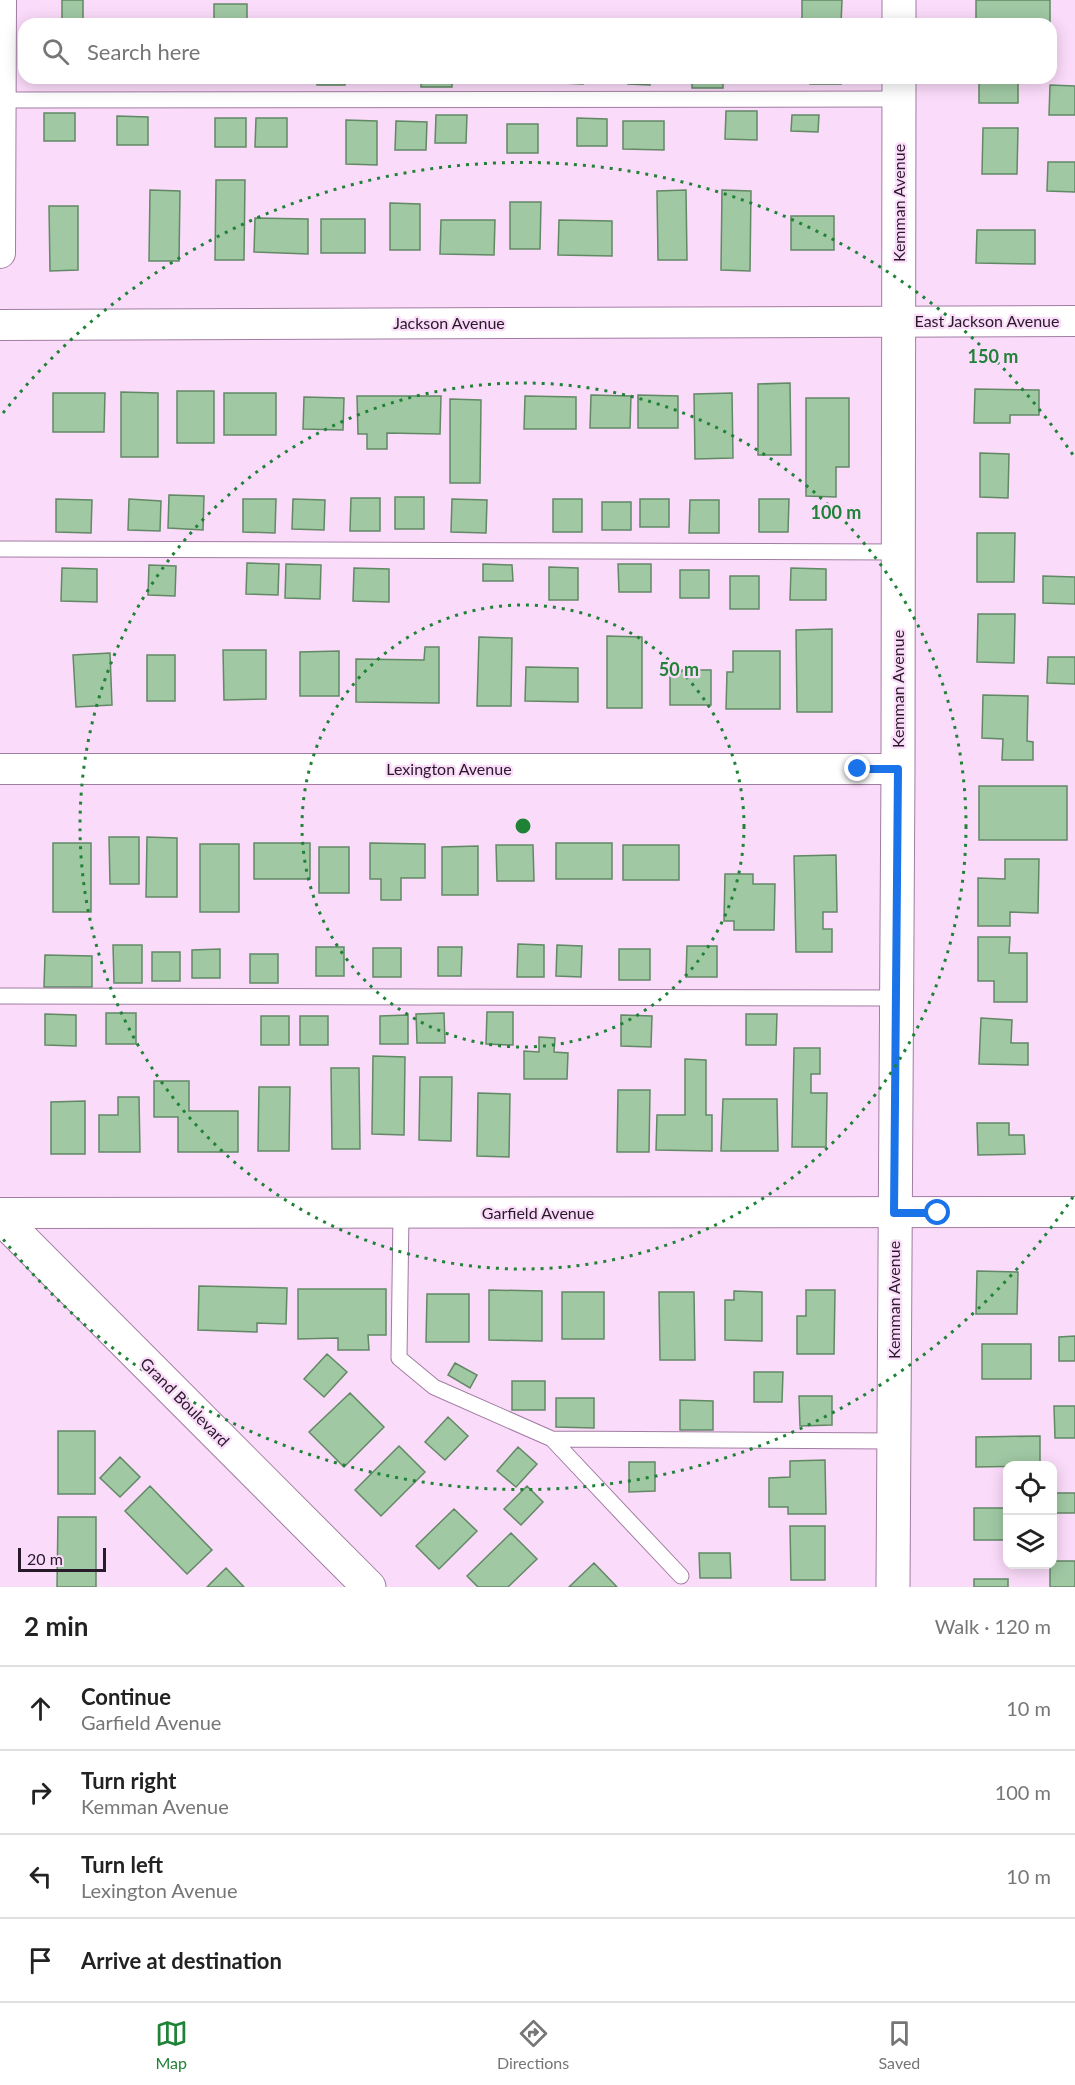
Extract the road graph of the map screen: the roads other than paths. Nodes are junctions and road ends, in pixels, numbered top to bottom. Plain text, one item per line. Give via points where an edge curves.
1 (1, 0) edge
2 (899, 0) edge
3 (899, 18) edge
4 (899, 88) edge
5 (0, 100) edge
6 (0, 253) edge
7 (898, 321) junction
8 (1075, 321) edge
9 (0, 325) edge
10 (0, 549) edge
11 (898, 552) junction
12 (0, 769) edge
13 (898, 769) junction
14 (0, 996) edge
15 (896, 998) junction
16 (1075, 1212) edge
17 (401, 1213) junction
18 (894, 1213) junction
19 (0, 1215) edge
20 (552, 1440) junction
21 (893, 1441) junction
22 (681, 1576) dead end
23 (369, 1587) edge
24 (893, 1587) edge

1 - 5 street
2 - 3 street
4 - 5 lane
4 - 7 street, Kemman Avenue
5 - 6 street
7 - 8 street, East Jackson Avenue
7 - 9 street, Jackson Avenue
7 - 11 street, Kemman Avenue
10 - 11 lane
11 - 13 street, Kemman Avenue
12 - 13 street, Lexington Avenue
13 - 15 street, Kemman Avenue
14 - 15 lane
15 - 18 street, Kemman Avenue
16 - 18 street, Garfield Avenue
17 - 18 street, Garfield Avenue
17 - 19 street, Garfield Avenue
17 - 20 lane via 399,1358 434,1387
18 - 21 street, Kemman Avenue
19 - 23 street, Grand Boulevard
20 - 21 lane
20 - 22 lane
21 - 24 street, Kemman Avenue

